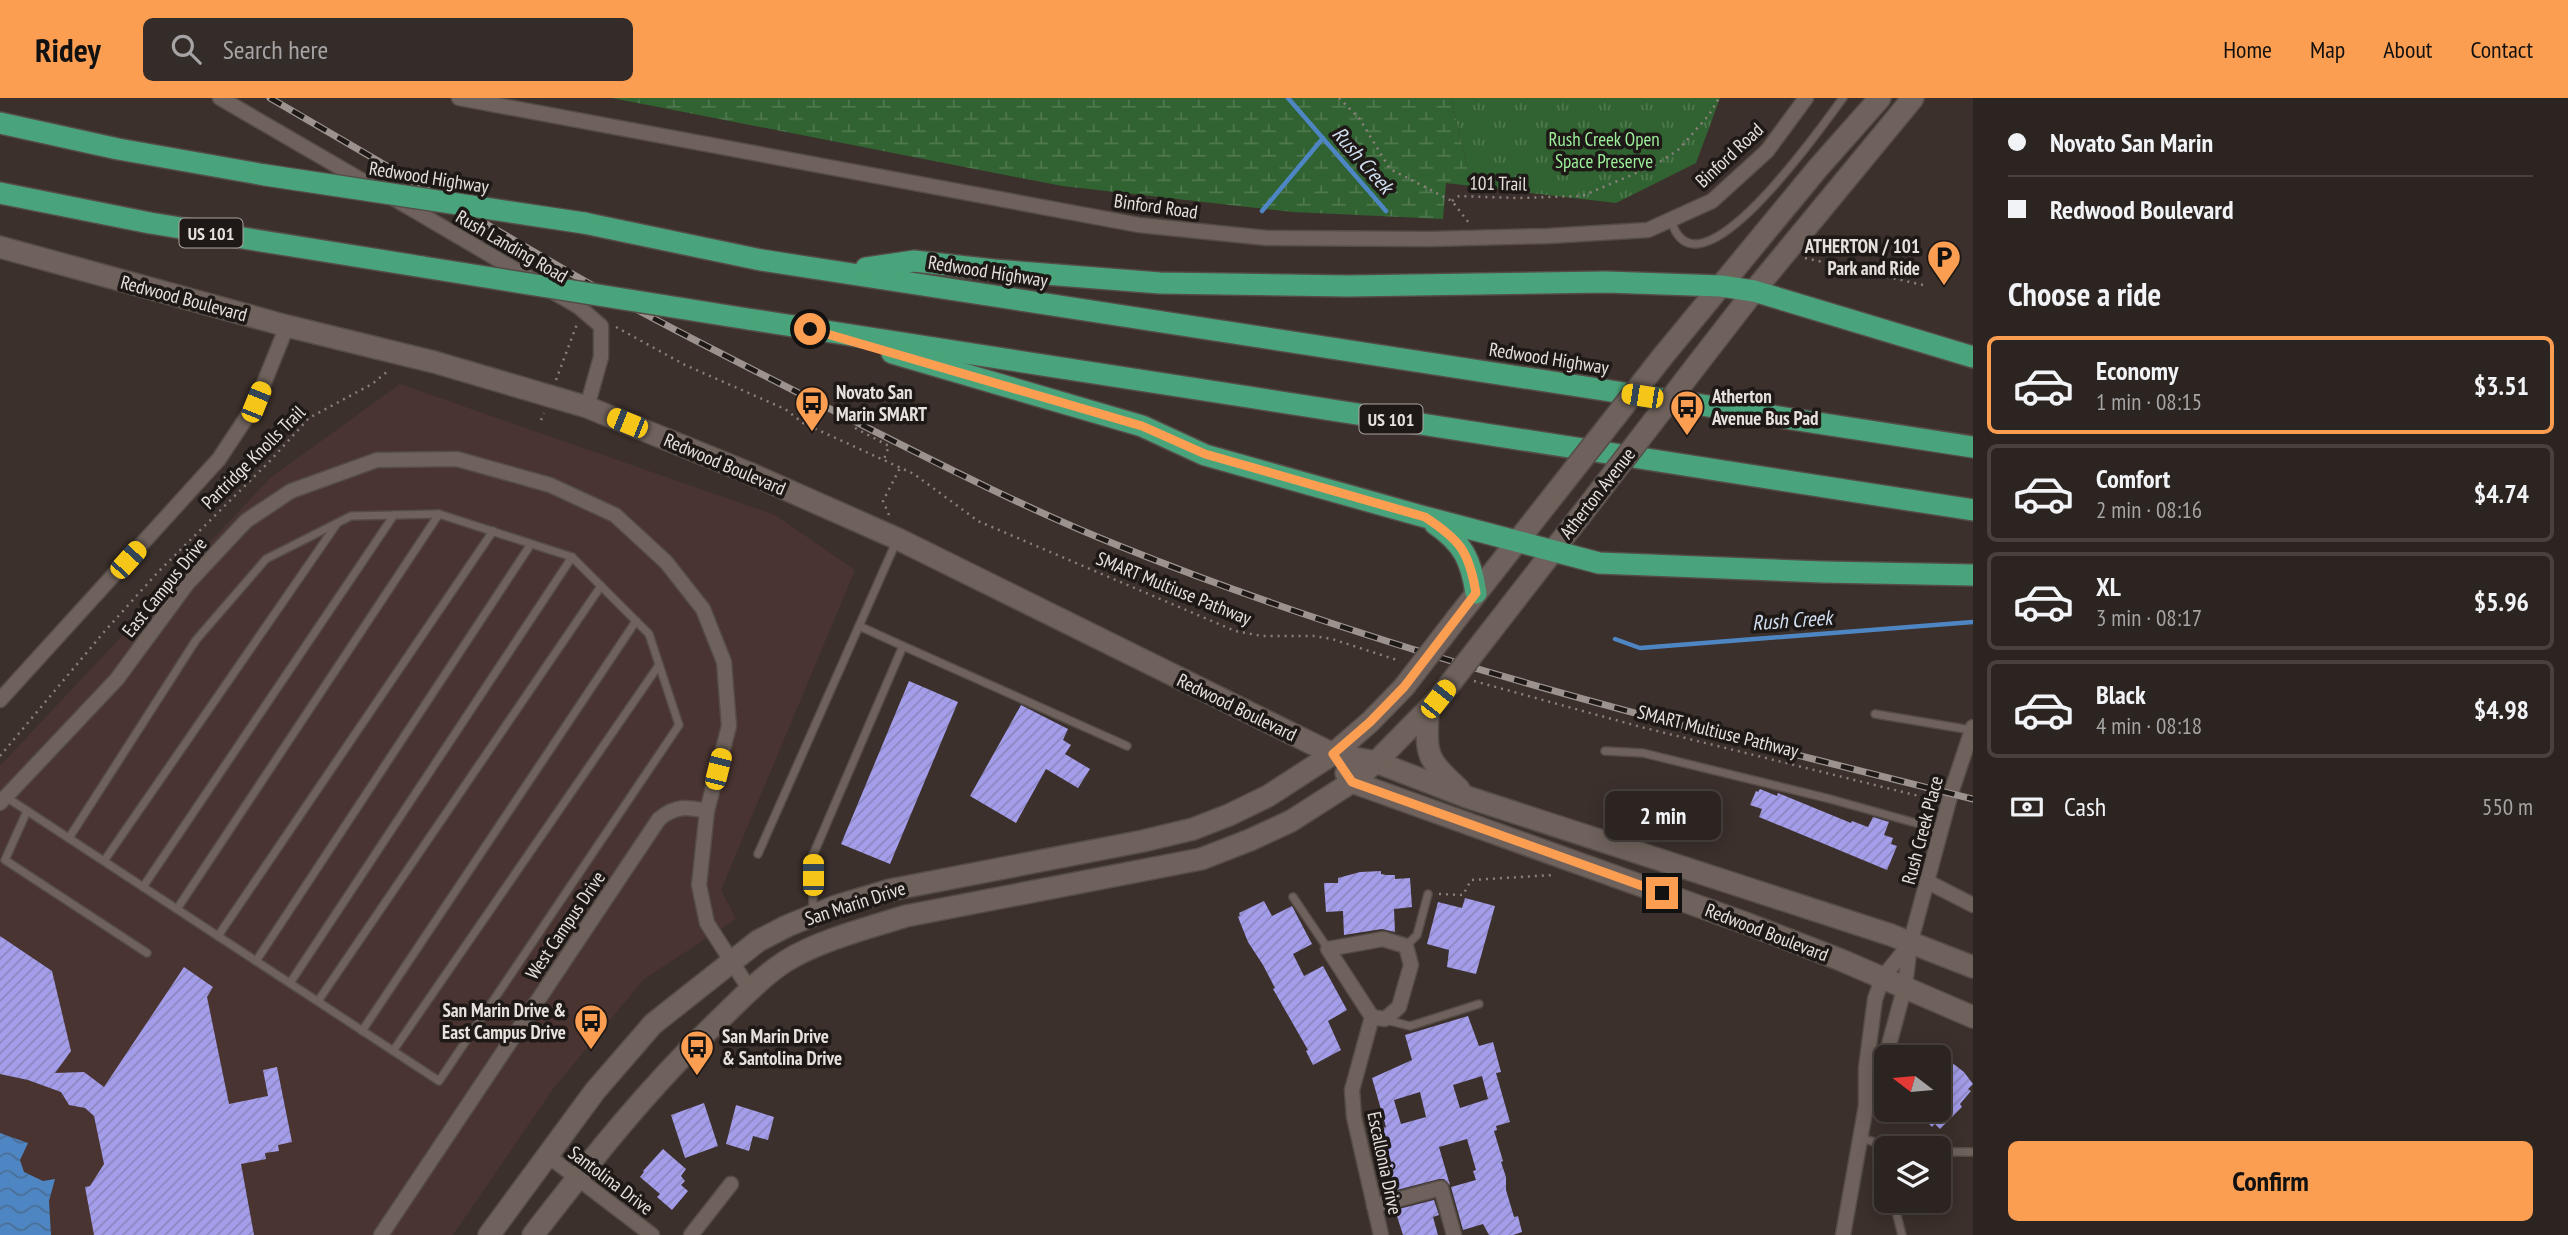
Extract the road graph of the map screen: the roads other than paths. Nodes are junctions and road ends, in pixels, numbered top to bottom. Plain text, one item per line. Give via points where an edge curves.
1 (220, 98) edge
2 (459, 98) edge
3 (1806, 98) edge
4 (1843, 98) edge
5 (1880, 98) edge
6 (1913, 98) edge
7 (0, 123) edge
8 (0, 193) edge
9 (1671, 219) junction
10 (0, 247) edge
11 (843, 271) junction
12 (1721, 285) junction
13 (1754, 291) junction
14 (287, 326) junction
15 (810, 329) junction
16 (1973, 358) edge
17 (587, 407) junction
18 (1973, 447) edge
19 (1973, 509) edge
20 (439, 514) junction
21 (394, 515) junction
22 (1425, 517) junction
23 (337, 523) junction
24 (493, 531) junction
25 (890, 535) junction
26 (1517, 541) junction
27 (531, 544) junction
28 (1551, 552) junction
29 (572, 557) junction
30 (1973, 575) edge
31 (601, 586) junction
32 (1476, 593) junction
33 (636, 621) junction
34 (859, 626) junction
35 (903, 646) junction
36 (659, 665) junction
37 (0, 700) edge
38 (1433, 704) junction
39 (1875, 714) dead end
40 (1972, 729) edge
41 (1127, 746) dead end
42 (1970, 747) edge
43 (1605, 751) dead end
44 (1333, 754) junction
45 (1376, 762) junction
46 (1352, 782) junction
47 (1467, 797) junction
48 (3, 800) edge
49 (27, 811) junction
50 (707, 811) junction
51 (1941, 831) junction
52 (69, 838) junction
53 (758, 854) dead end
54 (104, 861) junction
55 (1928, 882) junction
56 (143, 887) junction
57 (1428, 894) road end
58 (1293, 897) dead end
59 (1973, 905) edge
60 (177, 909) junction
61 (813, 915) junction
62 (218, 936) junction
63 (1910, 943) junction
64 (1406, 946) junction
65 (1328, 950) junction
66 (147, 953) dead end
67 (256, 961) junction
68 (731, 962) junction
69 (1973, 967) edge
70 (1883, 977) junction
71 (290, 983) junction
72 (1905, 986) junction
73 (750, 990) junction
74 (317, 1001) junction
75 (1479, 1004) dead end
76 (1973, 1017) edge
77 (1379, 1018) junction
78 (362, 1031) junction
79 (393, 1051) junction
80 (1866, 1106) junction
81 (1861, 1138) junction
82 (1874, 1142) edge
83 (1951, 1152) edge
84 (1973, 1152) edge
85 (547, 1155) junction
86 (578, 1178) junction
87 (731, 1184) dead end
88 (1374, 1206) junction
89 (1896, 1213) edge
90 (381, 1235) edge
91 (489, 1235) edge
92 (533, 1235) edge
93 (652, 1235) edge
94 (691, 1235) edge
95 (1381, 1235) edge
96 (1454, 1235) edge
97 (1843, 1235) edge
98 (1902, 1235) edge

1 - 17 street, Rush Landing Road via 595,320 601,326 601,357
2 - 9 street, Binford Road via 1139,225 1267,238 1482,238 1648,230
3 - 9 street, Binford Road via 1767,151 1712,201
4 - 9 lane via 1765,195 1716,239 1686,242 1675,234
5 - 12 main road, Atherton Avenue
6 - 13 main road, Atherton Avenue
7 - 11 highway, Redwood Highway, bridge via 118,149 584,223 761,260
8 - 15 highway, US 101, bridge via 150,223
10 - 14 main road, Redwood Boulevard
11 - 12 highway via 914,261 1200,284
11 - 18 highway, Redwood Highway
12 - 13 highway
12 - 26 main road, Atherton Avenue, bridge
13 - 16 highway
13 - 28 main road, Atherton Avenue, bridge
14 - 17 main road, Redwood Boulevard
14 - 37 street via 256,402 219,459
15 - 19 highway, US 101
15 - 22 highway via 1142,426 1205,454
17 - 25 main road, Redwood Boulevard
20 - 21 lane
20 - 24 lane
20 - 60 lane
21 - 23 lane via 351,516
21 - 56 lane
22 - 26 highway
22 - 32 highway via 1460,543 1473,572
23 - 52 lane via 266,559 196,640
23 - 54 lane
24 - 27 lane
24 - 62 lane
25 - 34 lane
25 - 44 main road, Redwood Boulevard
26 - 28 highway
26 - 32 main road, Atherton Avenue
27 - 29 lane
27 - 67 lane
28 - 30 highway via 1600,563
28 - 38 main road, Atherton Avenue, bridge
29 - 31 lane
29 - 71 lane
31 - 33 lane
31 - 74 lane
32 - 44 main road, Atherton Avenue, bridge via 1404,687
33 - 36 lane via 649,634
33 - 78 lane
34 - 35 lane
34 - 53 lane
35 - 41 lane
35 - 61 lane via 813,855
36 - 79 lane
36 - 79 lane via 679,724 439,1081
38 - 45 main road, Atherton Avenue
38 - 47 main road via 1427,750 1438,770
39 - 40 lane
40 - 42 street, Rush Creek Place
42 - 51 street, Rush Creek Place
43 - 51 lane via 1643,753
44 - 45 main road, Redwood Boulevard
44 - 46 main road, Redwood Boulevard
44 - 61 main road, San Marin Drive via 1268,796 1193,829 911,886
45 - 46 main road, Atherton Avenue
45 - 47 main road, Redwood Boulevard
46 - 70 main road, Redwood Boulevard
46 - 73 main road, San Marin Drive via 1291,821 1201,859 906,916 787,961
47 - 63 main road, Redwood Boulevard
48 - 49 lane
48 - 50 street, East Campus Drive via 117,679 187,584 246,521 291,491 377,460 457,459 550,485 615,515 666,562 703,609 724,662 729,726
49 - 52 lane
49 - 66 lane via 5,860
50 - 68 street, East Campus Drive via 699,885 707,923
50 - 90 street, West Campus Drive via 683,807 659,819
51 - 55 street, Rush Creek Place
52 - 54 lane
54 - 56 lane
55 - 59 street
55 - 63 street, Rush Creek Place
56 - 60 lane
57 - 64 lane via 1417,935
58 - 65 lane
60 - 62 lane
61 - 68 main road, San Marin Drive via 758,941
62 - 67 lane
63 - 69 main road, Redwood Boulevard
63 - 70 street
63 - 72 street
64 - 65 street via 1383,940
64 - 77 street, Escallonia Drive via 1412,965 1399,1007
65 - 77 street
67 - 71 lane
68 - 73 street, East Campus Drive
68 - 85 main road, San Marin Drive via 653,1024
70 - 72 main road, Redwood Boulevard
70 - 80 street via 1875,999
71 - 74 lane
72 - 76 main road, Redwood Boulevard
72 - 80 street via 1881,1074
73 - 86 main road, San Marin Drive via 652,1087
74 - 78 lane
75 - 77 lane via 1410,1026
77 - 88 street, Escallonia Drive via 1352,1090
78 - 79 lane
80 - 81 street
81 - 82 lane
81 - 97 street
83 - 84 lane
85 - 86 street, Santolina Drive
85 - 91 main road, San Marin Drive
86 - 92 main road, San Marin Drive
86 - 93 street, Santolina Drive
87 - 94 street
88 - 95 street, Escallonia Drive
88 - 96 street via 1441,1188
89 - 98 lane

